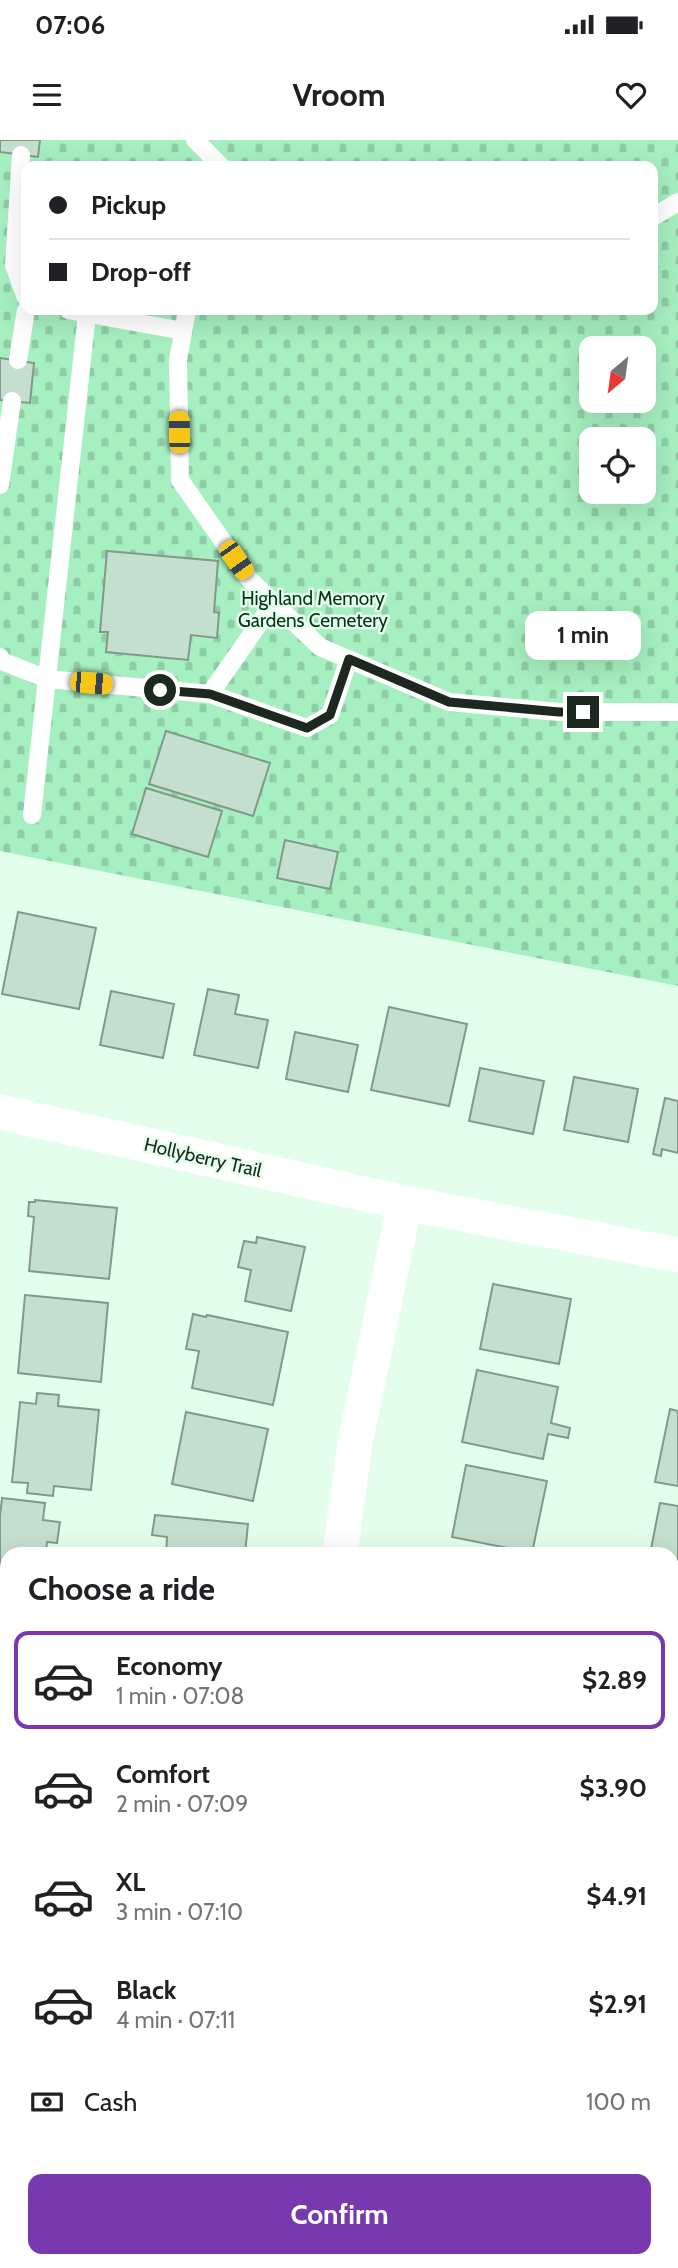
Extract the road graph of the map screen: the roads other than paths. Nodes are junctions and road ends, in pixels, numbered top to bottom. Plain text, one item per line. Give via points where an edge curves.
1 (195, 140) edge
2 (21, 155) dead end
3 (21, 161) edge
4 (216, 161) edge
5 (678, 202) edge
6 (21, 203) edge
7 (658, 213) edge
8 (21, 284) edge
9 (25, 315) edge
10 (87, 315) edge
11 (110, 315) edge
12 (186, 315) edge
13 (134, 316) edge
14 (183, 331) junction
15 (18, 360) dead end
16 (12, 401) dead end
17 (0, 485) edge
18 (274, 602) junction
19 (0, 657) edge
20 (349, 659) junction
21 (47, 679) junction
22 (210, 694) junction
23 (678, 712) edge
24 (32, 815) dead end
25 (0, 1112) edge
26 (405, 1203) junction
27 (678, 1255) edge
28 (341, 1547) edge

1 - 4 lane
2 - 3 lane
5 - 7 lane
6 - 8 lane via 14,265
9 - 15 lane
10 - 21 lane
11 - 13 lane
12 - 14 lane
13 - 14 lane
14 - 18 lane via 178,360 180,480 250,580
16 - 17 lane
18 - 20 lane via 320,647
18 - 22 lane
19 - 21 lane
20 - 22 lane via 330,715 307,728
20 - 23 lane via 449,702 559,712
21 - 22 lane
21 - 24 lane
25 - 26 street, Hollyberry Trail
26 - 27 street, Hollyberry Trail
26 - 28 street via 355,1443

